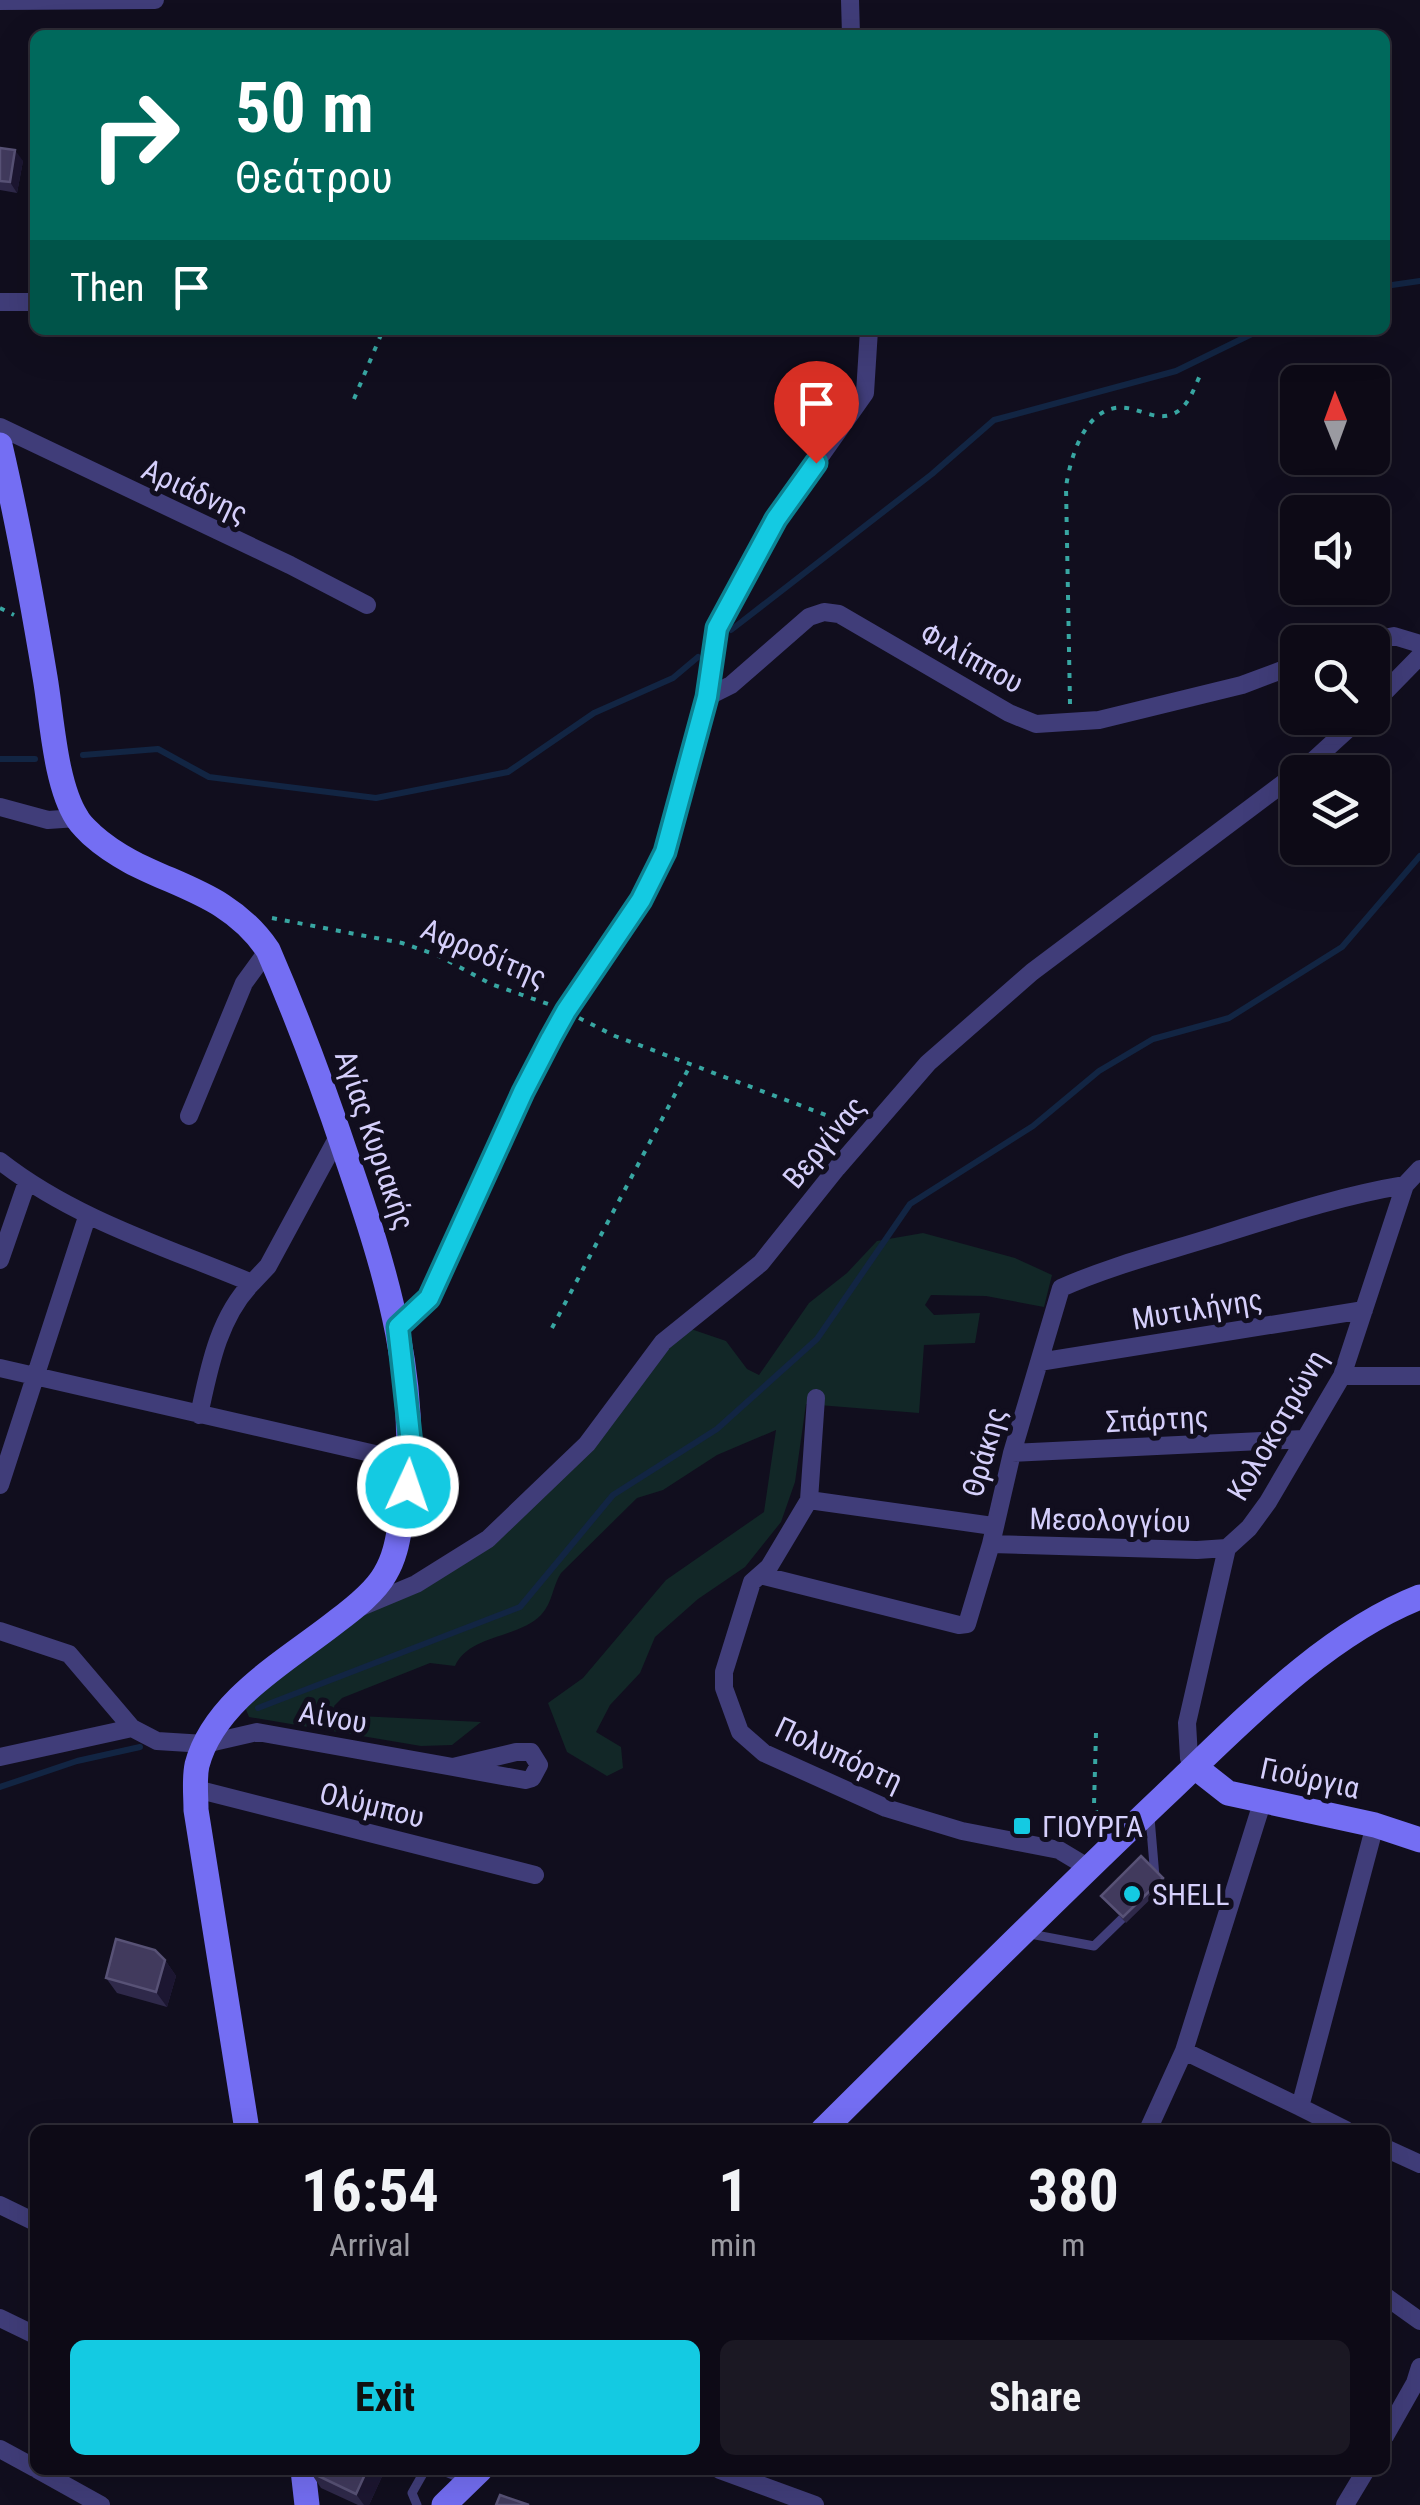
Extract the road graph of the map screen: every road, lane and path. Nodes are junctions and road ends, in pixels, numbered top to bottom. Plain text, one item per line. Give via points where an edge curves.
1 (155, 0) edge
2 (850, 0) edge
3 (0, 1) edge
4 (851, 30) edge
5 (0, 302) edge
6 (30, 302) edge
7 (381, 335) edge
8 (870, 335) edge
9 (1201, 373) dead end
10 (354, 400) dead end
11 (0, 427) edge
12 (0, 445) edge
13 (367, 605) dead end
14 (1390, 637) edge
15 (1420, 644) edge
16 (1420, 656) edge
17 (1280, 671) edge
18 (1390, 687) edge
19 (707, 697) junction
20 (1070, 723) junction
21 (1341, 735) edge
22 (0, 806) edge
23 (77, 818) junction
24 (240, 916) junction
25 (268, 950) junction
26 (566, 1011) junction
27 (690, 1064) junction
28 (189, 1116) dead end
29 (868, 1132) junction
30 (340, 1133) junction
31 (0, 1161) edge
32 (1420, 1169) edge
33 (27, 1182) junction
34 (1406, 1185) junction
35 (88, 1217) junction
36 (0, 1260) edge
37 (252, 1283) junction
38 (1364, 1310) junction
39 (398, 1327) junction
40 (552, 1328) dead end
41 (1039, 1362) junction
42 (0, 1368) edge
43 (36, 1376) junction
44 (1342, 1376) junction
45 (1420, 1376) edge
46 (816, 1398) dead end
47 (200, 1415) junction
48 (1304, 1439) junction
49 (1012, 1453) junction
50 (410, 1462) junction
51 (0, 1485) edge
52 (809, 1500) junction
53 (992, 1535) junction
54 (1227, 1548) junction
55 (760, 1576) junction
56 (1420, 1597) edge
57 (349, 1612) junction
58 (0, 1631) edge
59 (132, 1728) junction
60 (1096, 1733) dead end
61 (205, 1744) junction
62 (0, 1757) edge
63 (453, 1767) dead end
64 (1194, 1767) junction
65 (196, 1789) junction
66 (1262, 1803) junction
67 (1149, 1810) junction
68 (1375, 1825) junction
69 (1420, 1840) edge
70 (1116, 1842) junction
71 (1089, 1868) junction
72 (535, 1875) dead end
73 (1156, 1886) edge
74 (1144, 1898) edge
75 (1022, 1933) junction
76 (1184, 2052) junction
77 (1300, 2107) junction
78 (246, 2125) edge
79 (828, 2125) edge
80 (1150, 2125) edge
81 (1336, 2125) edge
82 (1390, 2150) edge
83 (1420, 2164) edge
84 (0, 2205) edge
85 (30, 2220) edge
86 (1390, 2300) edge
87 (0, 2318) edge
88 (1420, 2321) edge
89 (30, 2333) edge
90 (1420, 2367) edge
91 (1390, 2421) edge
92 (0, 2448) edge
93 (30, 2465) edge
94 (48, 2475) edge
95 (304, 2475) edge
96 (422, 2475) edge
97 (733, 2475) edge
98 (1363, 2475) edge
99 (474, 2476) edge
100 (101, 2505) edge
101 (307, 2505) edge
102 (417, 2505) edge
103 (444, 2505) edge
104 (814, 2505) edge
105 (1344, 2505) edge

1 - 3 street
2 - 4 street
5 - 6 street
7 - 10 path
8 - 19 street via 865,393 741,580 717,628
9 - 20 path via 1182,410 1170,415 1116,408 1096,416 1070,462
11 - 13 street, Αριάδνης
12 - 23 street via 62,773
14 - 15 street
16 - 18 street
17 - 20 street, Φιλίππου via 1242,686
19 - 20 street, Φιλίππου via 824,612 839,614 1009,712 1036,724
19 - 26 street via 665,852
21 - 29 street, Βεργίνας via 992,1004
22 - 23 street via 48,820
23 - 24 street, Αγίας Κυριακής via 121,855
24 - 25 street, Αγίας Κυριακής
24 - 26 path, Αφροδίτης via 402,943
25 - 28 street via 244,983
25 - 30 street, Αγίας Κυριακής
26 - 27 path, Αφροδίτης
26 - 39 street via 429,1298
27 - 29 path, Αφροδίτης
27 - 40 path
29 - 57 street, Βεργίνας via 762,1263 663,1342 587,1444 534,1498 453,1563
30 - 37 street via 268,1266
30 - 39 street, Αγίας Κυριακής
31 - 33 street
32 - 34 street, Κολοκοτρώνη
33 - 35 street
33 - 36 street
34 - 38 street, Κολοκοτρώνη
34 - 41 street, Θράκης via 1280,1214 1061,1288
35 - 37 street
35 - 43 street
37 - 47 street via 218,1339
38 - 41 street, Μυτιλήνης
38 - 44 street, Κολοκοτρώνη
39 - 50 street, Αγίας Κυριακής
41 - 49 street, Θράκης
42 - 43 street
43 - 47 street
43 - 51 street
44 - 45 street
44 - 48 street, Κολοκοτρώνη
46 - 52 street, Πολυπόρτη
47 - 50 street
48 - 49 street, Σπάρτης
48 - 54 street, Κολοκοτρώνη via 1268,1502
49 - 53 street, Θράκης
50 - 57 street, Αγίας Κυριακής via 395,1553 384,1578
52 - 53 street, Μεσολογγίου
52 - 55 street, Πολυπόρτη
53 - 54 street, Μεσολογγίου
53 - 55 street, Θράκης via 967,1624
54 - 64 street via 1187,1722
55 - 71 street, Πολυπόρτη via 748,1590 724,1672 734,1722 749,1741 886,1808 1059,1850
56 - 64 street via 1330,1648
57 - 61 street, Αγίας Κυριακής via 234,1705
58 - 59 street via 68,1654
59 - 61 street, Αίνου via 156,1741
59 - 62 street
60 - 70 path via 1094,1806
61 - 63 street, Αίνου via 257,1732
61 - 65 street, Αγίας Κυριακής
64 - 66 street, Γιούργια via 1228,1793
64 - 67 street
65 - 72 street, Ολύμπου
65 - 78 street, Αγίας Κυριακής
66 - 68 street, Γιούργια
66 - 76 street
67 - 70 street
67 - 73 lane
68 - 69 street, Γιούργια
68 - 77 street
70 - 71 street
71 - 75 street
74 - 75 lane via 1094,1946
75 - 79 street
76 - 77 street
76 - 80 street
77 - 81 street
82 - 83 street
84 - 85 street
86 - 88 street
87 - 89 street
90 - 91 street
92 - 93 street
94 - 100 street
95 - 101 street
96 - 102 lane via 412,2492
97 - 104 street
98 - 105 street
99 - 103 street

